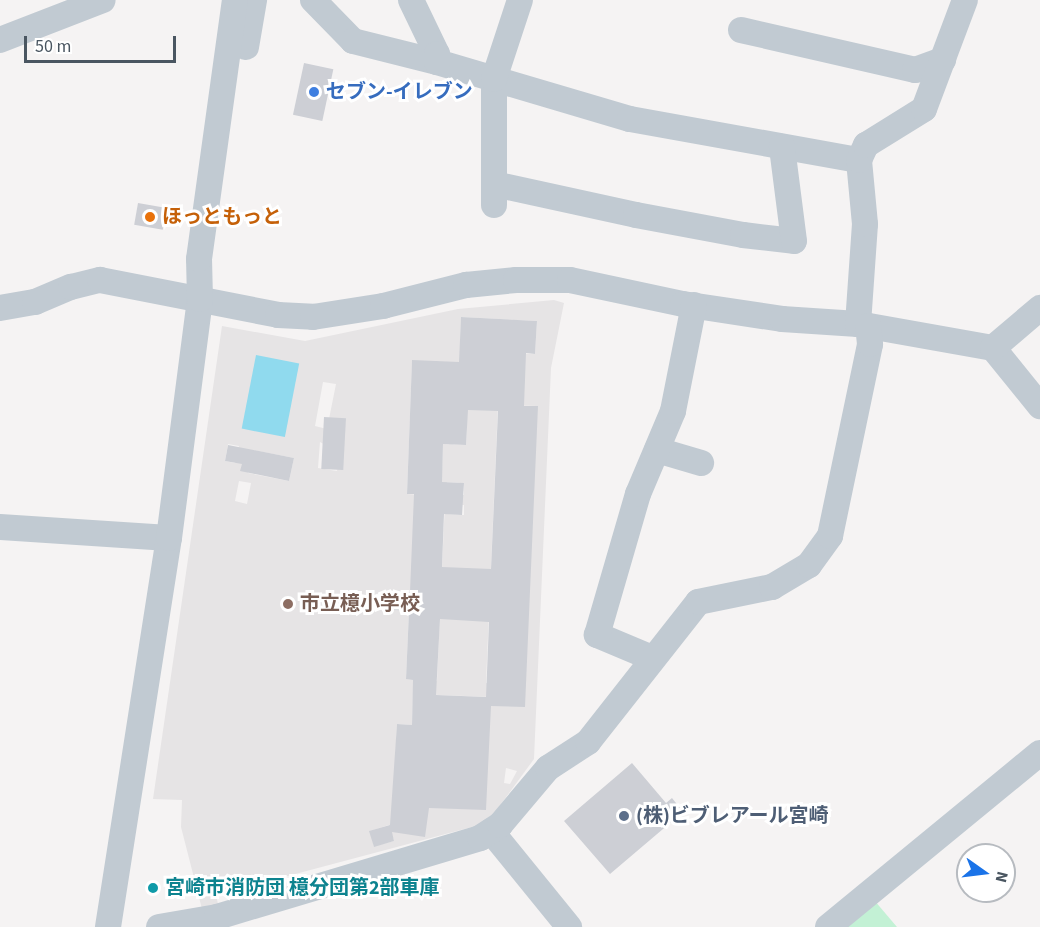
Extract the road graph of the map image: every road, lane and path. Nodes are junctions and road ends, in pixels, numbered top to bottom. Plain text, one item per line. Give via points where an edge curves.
1 (103, 0) edge
2 (235, 0) edge
3 (254, 0) edge
4 (313, 0) edge
5 (411, 0) edge
6 (520, 0) edge
7 (965, 0) edge
8 (741, 30) dead end
9 (0, 40) edge
10 (943, 60) junction
11 (437, 62) junction
12 (494, 79) junction
13 (782, 147) junction
14 (859, 160) junction
15 (200, 299) junction
16 (694, 305) junction
17 (0, 308) edge
18 (1040, 308) edge
19 (863, 325) junction
20 (993, 348) junction
21 (1040, 406) edge
22 (657, 450) junction
23 (701, 463) dead end
24 (0, 527) edge
25 (169, 538) junction
26 (652, 658) junction
27 (1040, 753) edge
28 (491, 831) junction
29 (217, 922) edge
30 (108, 927) edge
31 (159, 927) edge
32 (569, 927) edge
33 (828, 927) edge

1 - 9 street
2 - 15 street via 199,259
3 - 15 street via 211,264
4 - 11 street via 353,41
5 - 11 street via 437,54
6 - 12 street
7 - 10 street
8 - 10 street via 915,70
10 - 14 street via 924,109 866,145
11 - 12 street
12 - 13 street via 630,119
12 - 13 street via 494,194 794,241
13 - 14 street
14 - 19 street via 865,224
15 - 16 street via 278,315 313,317 383,306 466,285 570,280
15 - 17 street via 100,280 35,302
15 - 25 street
16 - 19 street via 782,319
16 - 22 street via 673,411
18 - 20 street
19 - 20 street
19 - 26 street via 870,344 830,536 809,565 772,587 698,602
20 - 21 street
22 - 23 street
22 - 26 street via 638,494 597,634
24 - 25 street
25 - 30 street
26 - 28 street via 588,742 548,768
27 - 33 street
28 - 29 street via 480,838
28 - 32 street
29 - 31 street

